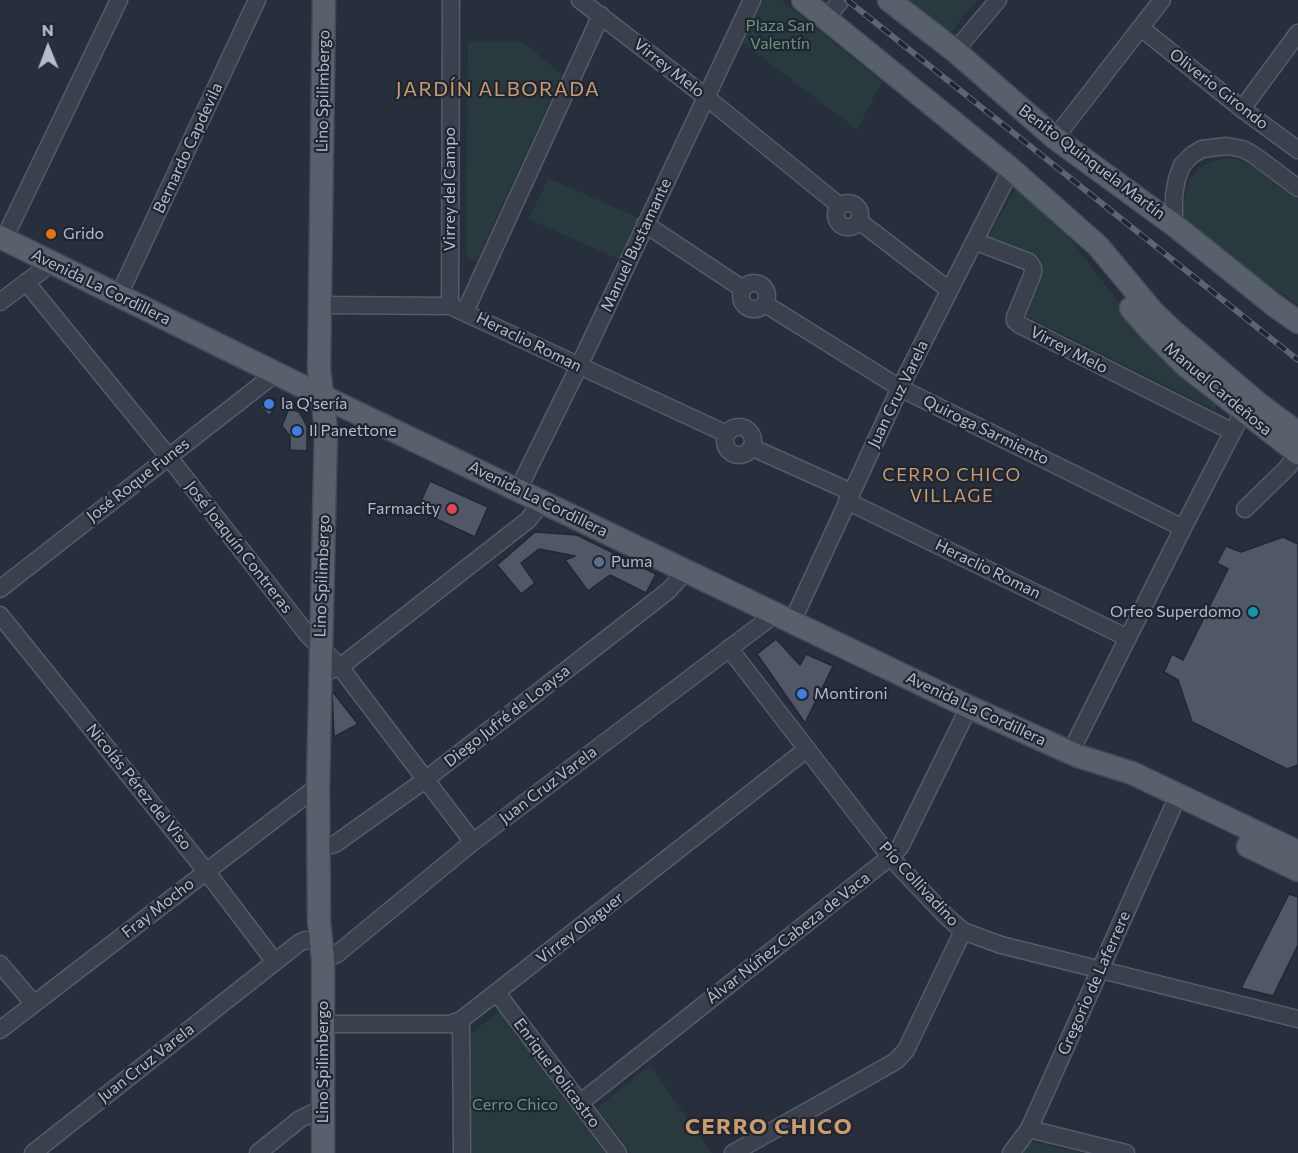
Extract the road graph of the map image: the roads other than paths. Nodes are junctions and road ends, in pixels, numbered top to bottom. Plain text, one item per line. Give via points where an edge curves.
1 (119, 0) edge
2 (257, 0) edge
3 (324, 0) edge
4 (451, 0) edge
5 (580, 0) edge
6 (752, 0) edge
7 (803, 0) edge
8 (841, 0) edge
9 (889, 0) edge
10 (998, 0) edge
11 (1162, 0) edge
12 (602, 15) junction
13 (827, 18) junction
14 (1141, 28) junction
15 (1298, 33) edge
16 (955, 51) junction
17 (706, 97) junction
18 (1242, 109) junction
19 (1055, 138) junction
20 (1298, 150) edge
21 (1011, 169) junction
22 (1298, 188) edge
23 (1054, 207) junction
24 (645, 224) junction
25 (1174, 225) junction
26 (2, 238) edge
27 (974, 241) junction
28 (52, 263) junction
29 (26, 282) junction
30 (949, 290) junction
31 (119, 296) junction
32 (0, 302) edge
33 (319, 305) junction
34 (458, 309) junction
35 (1298, 322) edge
36 (579, 366) junction
37 (276, 373) junction
38 (900, 388) junction
39 (322, 396) junction
40 (1243, 412) junction
41 (1233, 432) junction
42 (1298, 446) edge
43 (168, 456) junction
44 (518, 490) junction
45 (849, 496) junction
46 (543, 501) junction
47 (1245, 509) dead end
48 (1182, 528) junction
49 (686, 571) junction
50 (0, 589) edge
51 (0, 615) edge
52 (784, 618) junction
53 (1128, 638) junction
54 (320, 647) junction
55 (729, 648) junction
56 (329, 670) junction
57 (969, 707) junction
58 (807, 749) junction
59 (1074, 754) junction
60 (425, 780) junction
61 (318, 786) junction
62 (1172, 809) junction
63 (473, 842) junction
64 (318, 848) junction
65 (1298, 852) edge
66 (890, 857) junction
67 (1298, 870) edge
68 (206, 871) junction
69 (963, 931) junction
70 (322, 950) junction
71 (275, 962) junction
72 (0, 964) edge
73 (1099, 970) junction
74 (497, 993) junction
75 (34, 1004) junction
76 (1298, 1019) edge
77 (461, 1020) junction
78 (323, 1024) junction
79 (0, 1030) edge
80 (580, 1103) junction
81 (323, 1108) junction
82 (1029, 1129) junction
83 (33, 1153) edge
84 (258, 1153) edge
85 (322, 1153) edge
86 (462, 1153) edge
87 (618, 1153) edge
88 (733, 1153) edge
89 (1011, 1153) edge
90 (1126, 1153) edge

1 - 26 street
2 - 31 street, Bernardo Capdevila
3 - 33 main road, Lino Spilimbergo
4 - 34 street, Virrey del Campo
5 - 12 street, Virrey Melo
6 - 17 street, Manuel Bustamante
7 - 13 main road, Manuel Cardeñosa
8 - 13 street
9 - 16 main road, Benito Quinquela Martín
10 - 16 street
11 - 14 street
12 - 17 street, Virrey Melo
12 - 34 street
13 - 21 main road, Manuel Cardeñosa
14 - 18 street, Oliverio Girondo
14 - 19 street
15 - 18 street
16 - 19 main road, Benito Quinquela Martín
17 - 24 street, Manuel Bustamante
17 - 30 street, Virrey Melo via 840,206 851,203 858,207 859,221
18 - 20 street, Oliverio Girondo
19 - 25 main road, Benito Quinquela Martín
21 - 23 main road, Manuel Cardeñosa
21 - 27 street, Juan Cruz Varela
22 - 25 street via 1243,149 1227,146 1202,150 1182,165 1174,195
23 - 40 main road, Manuel Cardeñosa via 1091,248 1125,301 1151,331 1186,366
23 - 42 main road, Manuel Cardeñosa via 1110,258 1153,312 1260,405
24 - 36 street, Manuel Bustamante
24 - 38 street, Quiroga Sarmiento via 743,289 741,298 745,306 753,310 765,304
25 - 35 main road, Benito Quinquela Martín
26 - 28 main road, Avenida La Cordillera
27 - 30 street, Juan Cruz Varela
27 - 41 street, Virrey Melo via 1033,267 1015,316 1020,325
28 - 29 street
28 - 31 main road, Avenida La Cordillera
29 - 32 street
29 - 43 street, José Joaquín Contreras
30 - 38 street, Juan Cruz Varela
31 - 37 main road, Avenida La Cordillera
33 - 34 street, Heraclio Roman
33 - 39 main road, Lino Spilimbergo
34 - 36 street, Heraclio Roman
36 - 44 street, Manuel Bustamante
36 - 45 street, Heraclio Roman via 727,434 733,428 745,428 751,434 751,447
37 - 39 main road, Avenida La Cordillera
37 - 43 street, José Roque Funes
38 - 45 street, Juan Cruz Varela
38 - 48 street, Quiroga Sarmiento
39 - 44 main road, Avenida La Cordillera
39 - 54 main road, Lino Spilimbergo via 326,429
40 - 41 street
40 - 42 main road, Manuel Cardeñosa
41 - 48 street
42 - 47 street via 1288,466
43 - 50 street, José Roque Funes
43 - 54 street, José Joaquín Contreras
44 - 46 main road, Avenida La Cordillera
45 - 52 street, Juan Cruz Varela
45 - 53 street, Heraclio Roman
46 - 49 main road, Avenida La Cordillera
46 - 56 street via 528,520
48 - 53 street
49 - 52 main road, Avenida La Cordillera
49 - 60 street, Diego Jufré de Loaysa via 668,591
51 - 68 street, Nicolás Pérez del Viso
52 - 55 street, Juan Cruz Varela
52 - 57 main road, Avenida La Cordillera
53 - 59 street
54 - 56 main road, Lino Spilimbergo
55 - 58 street, Pío Collivadino
55 - 63 street, Juan Cruz Varela
56 - 60 street
56 - 61 main road, Lino Spilimbergo
57 - 59 main road, Avenida La Cordillera
57 - 66 street, Álvar Núñez Cabeza de Vaca via 905,840
58 - 66 street, Pío Collivadino
58 - 74 street, Virrey Olaguer
59 - 62 main road, Avenida La Cordillera
59 - 65 main road, Avenida La Cordillera via 1132,773
60 - 63 street
60 - 64 street, Diego Jufré de Loaysa via 335,844
61 - 64 main road, Lino Spilimbergo
61 - 68 street, Fray Mocho
62 - 67 main road, Avenida La Cordillera
62 - 73 street, Gregorio de Laferrere
63 - 70 street, Juan Cruz Varela via 337,954
64 - 70 main road, Lino Spilimbergo
66 - 69 street, Pío Collivadino
66 - 80 street, Álvar Núñez Cabeza de Vaca
68 - 71 street, Nicolás Pérez del Viso
68 - 75 street, Fray Mocho
69 - 73 street, Pío Collivadino
69 - 88 street via 906,1050 896,1061
70 - 71 street, Juan Cruz Varela via 305,940
70 - 78 main road, Lino Spilimbergo
71 - 83 street, Juan Cruz Varela
72 - 75 street
73 - 76 street, Pío Collivadino
73 - 82 street, Gregorio de Laferrere
74 - 77 street, Virrey Olaguer
74 - 80 street, Enrique Policastro
75 - 79 street, Fray Mocho
77 - 78 street, Virrey Olaguer via 450,1024
77 - 86 street
78 - 81 main road, Lino Spilimbergo
80 - 87 street, Enrique Policastro
81 - 84 street via 300,1119
81 - 85 main road, Lino Spilimbergo
82 - 89 street, Gregorio de Laferrere
82 - 90 street

